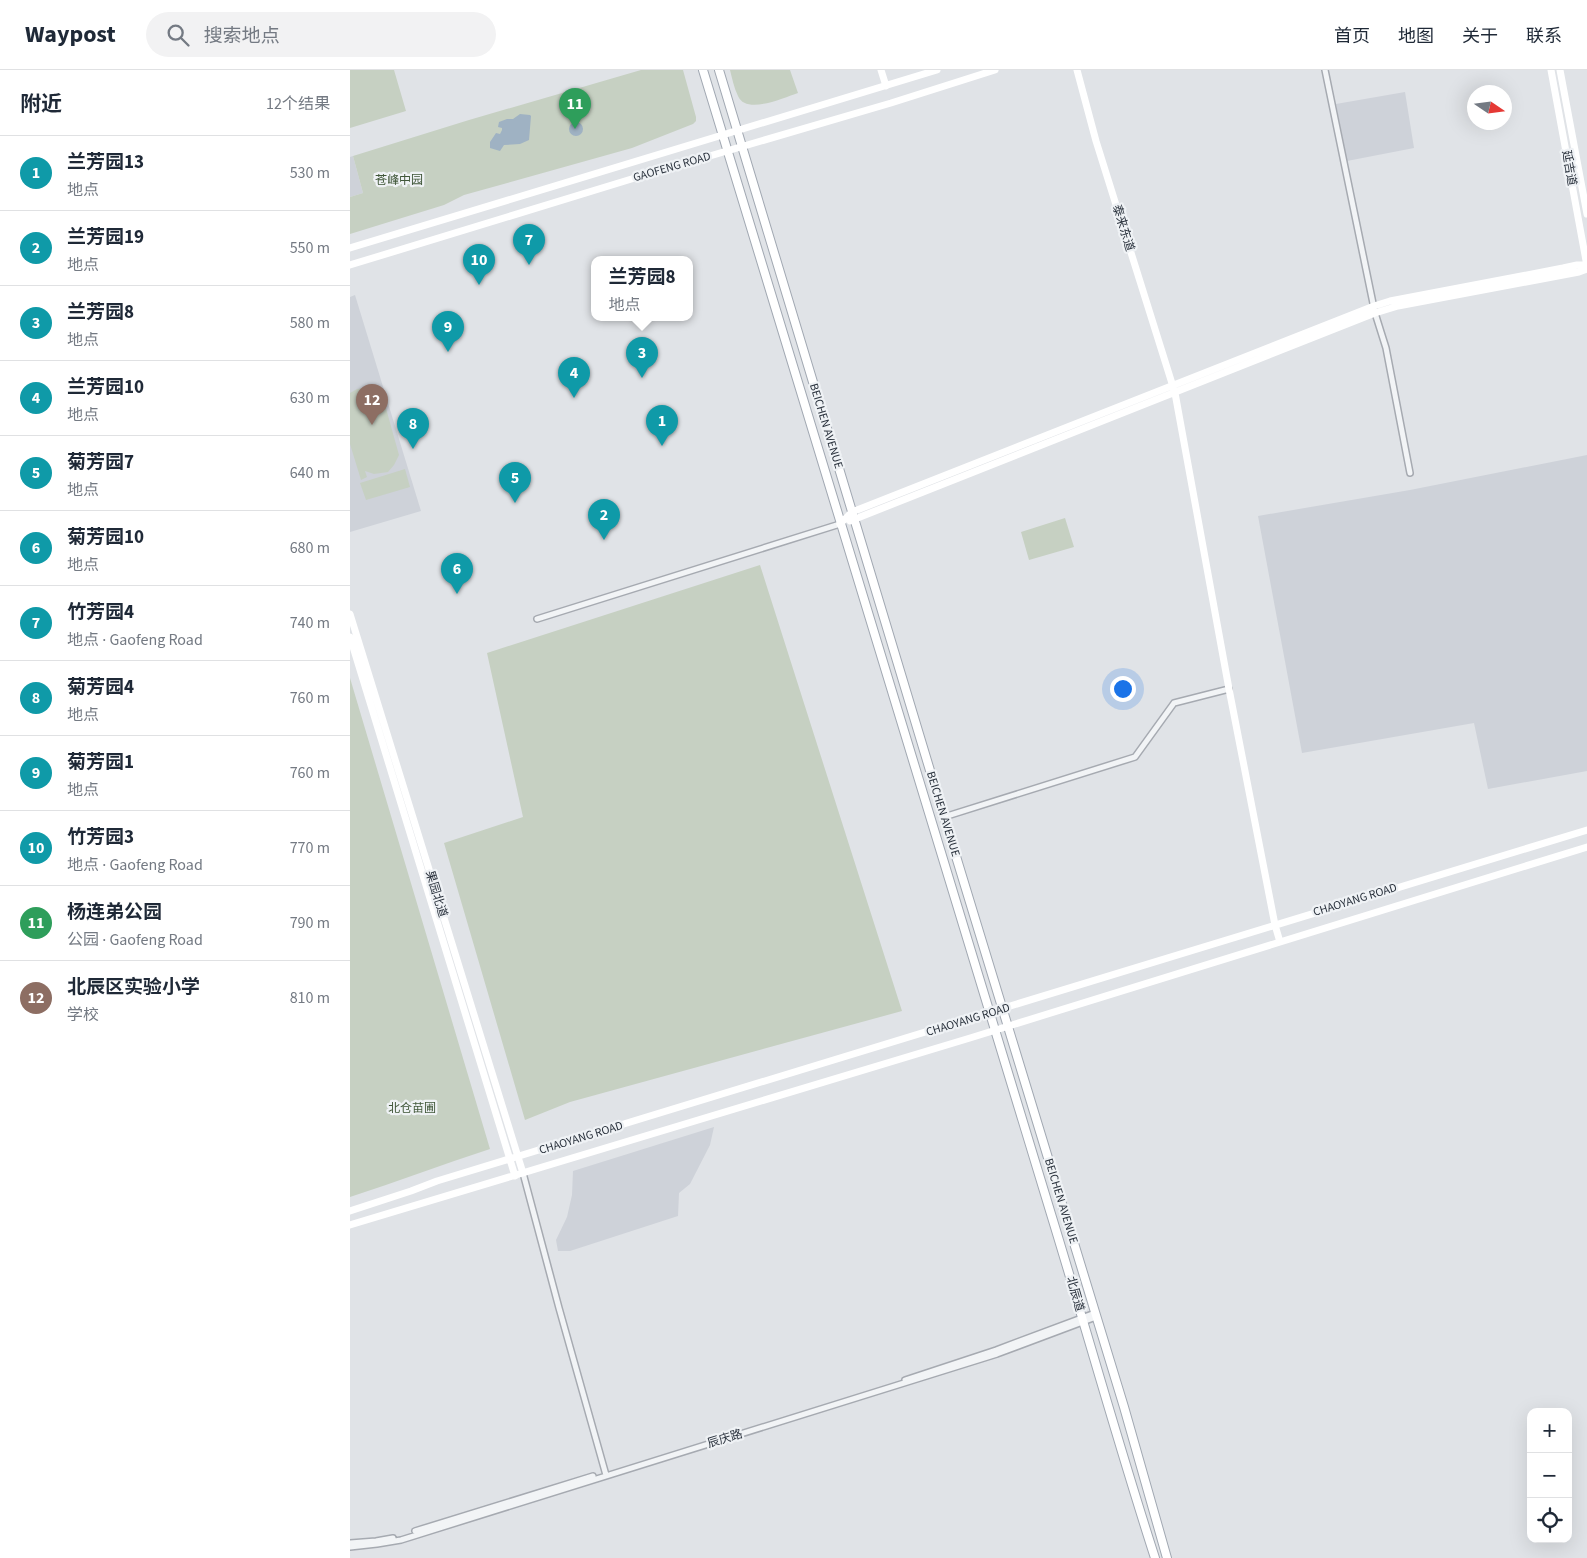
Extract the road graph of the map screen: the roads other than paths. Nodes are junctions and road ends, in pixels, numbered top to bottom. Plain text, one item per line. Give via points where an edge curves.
1 (703, 70) edge
2 (719, 70) edge
3 (881, 70) edge
4 (937, 70) edge
5 (995, 70) edge
6 (1077, 70) edge
7 (1325, 70) edge
8 (1551, 70) edge
9 (1560, 70) edge
10 (886, 86) junction
11 (738, 130) junction
12 (722, 134) junction
13 (742, 146) junction
14 (727, 151) junction
15 (1587, 214) edge
16 (350, 248) edge
17 (350, 265) edge
18 (1587, 268) edge
19 (1374, 310) junction
20 (1174, 389) junction
21 (1410, 473) dead end
22 (854, 516) junction
23 (840, 524) junction
24 (350, 614) edge
25 (538, 619) dead end
26 (350, 636) edge
27 (1229, 689) junction
28 (944, 818) junction
29 (1587, 830) edge
30 (1587, 847) edge
31 (1275, 925) junction
32 (1280, 942) junction
33 (1003, 1009) junction
34 (989, 1013) junction
35 (1008, 1026) junction
36 (994, 1031) junction
37 (518, 1157) junction
38 (510, 1160) junction
39 (519, 1174) junction
40 (350, 1211) edge
41 (350, 1225) edge
42 (1096, 1315) junction
43 (1082, 1321) junction
44 (606, 1474) junction
45 (350, 1543) edge
46 (350, 1547) edge
47 (1155, 1558) edge
48 (1167, 1558) edge

1 - 12 main road, BEICHEN AVENUE
2 - 11 main road, BEICHEN AVENUE
3 - 10 main road
4 - 10 main road, GAOFENG ROAD
5 - 13 main road, GAOFENG ROAD
6 - 20 main road, 泰来东道
7 - 19 street
8 - 18 main road, 延吉道
9 - 15 main road, 延吉道
10 - 11 main road, GAOFENG ROAD
11 - 12 main road, GAOFENG ROAD
11 - 13 main road, BEICHEN AVENUE
12 - 14 main road, BEICHEN AVENUE
12 - 16 main road, GAOFENG ROAD
13 - 14 main road, GAOFENG ROAD
13 - 22 main road, BEICHEN AVENUE
14 - 17 main road, GAOFENG ROAD
14 - 23 main road, BEICHEN AVENUE
18 - 19 main road
18 - 19 main road via 1562,268 1390,301
19 - 20 main road
19 - 21 street via 1386,348
20 - 22 main road
20 - 27 main road, 泰来东道
22 - 23 main road
22 - 28 main road, BEICHEN AVENUE
23 - 25 street
23 - 34 main road, BEICHEN AVENUE
24 - 37 main road, 果园北道
26 - 38 main road, 果园北道
27 - 28 street via 1174,703 1135,757
27 - 31 main road, 泰来东道
28 - 33 main road, BEICHEN AVENUE
29 - 31 main road, CHAOYANG ROAD
30 - 32 main road, CHAOYANG ROAD
31 - 32 main road, 泰来东道
31 - 33 main road, CHAOYANG ROAD
32 - 35 main road, CHAOYANG ROAD
33 - 34 main road, CHAOYANG ROAD
33 - 35 main road, BEICHEN AVENUE
34 - 36 main road, BEICHEN AVENUE
34 - 37 main road, CHAOYANG ROAD
35 - 36 main road, CHAOYANG ROAD
35 - 42 main road, BEICHEN AVENUE
36 - 39 main road, CHAOYANG ROAD
36 - 43 main road, 北辰道
37 - 38 main road, CHAOYANG ROAD
37 - 39 main road, 果园北道
38 - 39 main road, 果园北道
38 - 40 main road, CHAOYANG ROAD
39 - 41 main road, CHAOYANG ROAD
39 - 44 street
42 - 43 street, 辰庆路
42 - 48 main road, BEICHEN AVENUE
43 - 44 street, 辰庆路
43 - 47 main road, 北辰道
44 - 45 street, 辰庆路 via 401,1536
44 - 46 street, 辰庆路 via 401,1540

